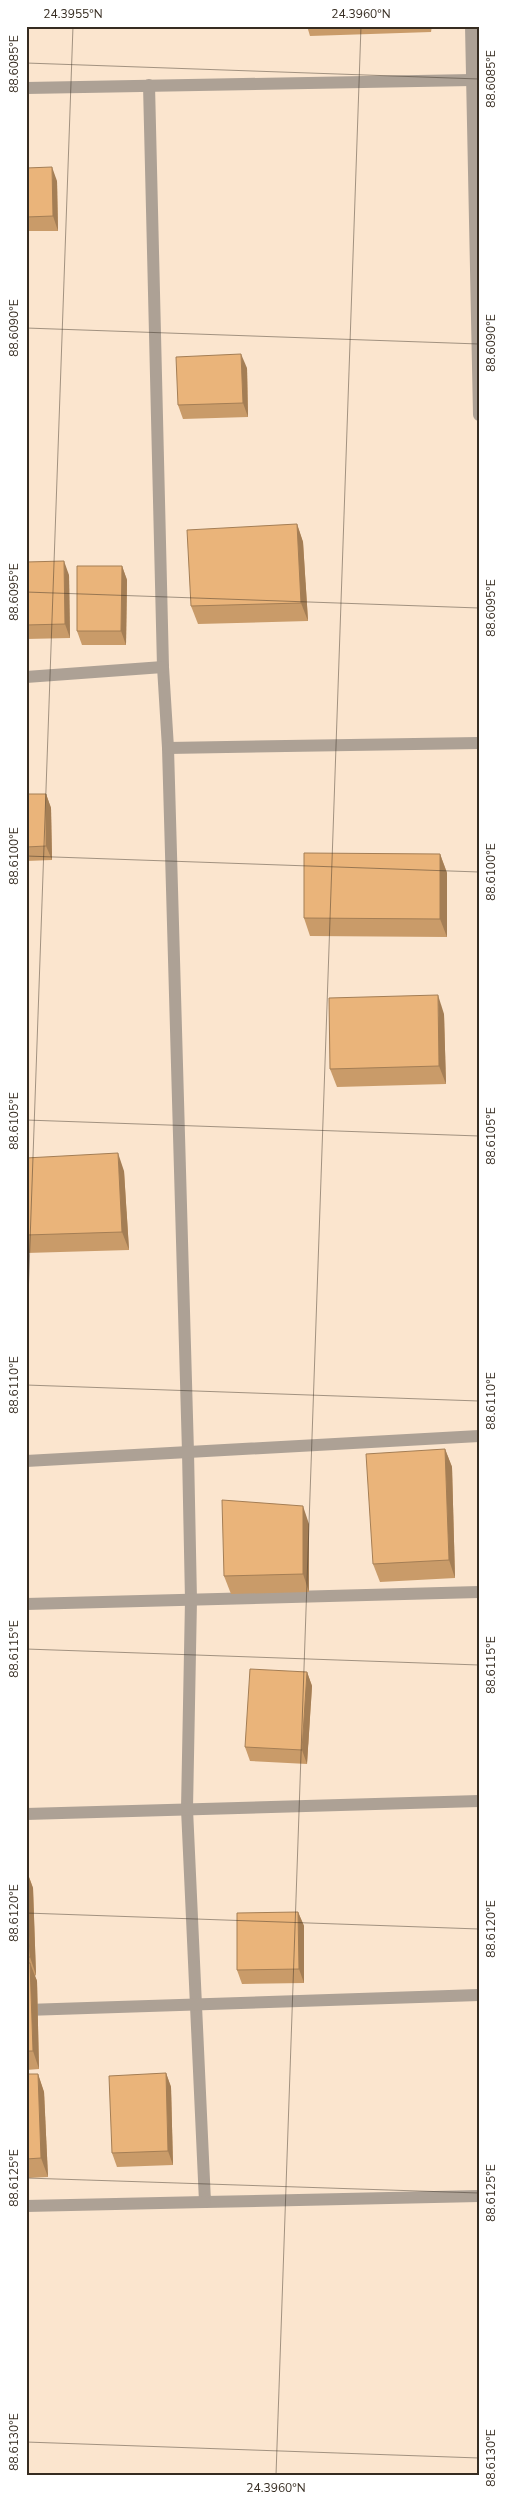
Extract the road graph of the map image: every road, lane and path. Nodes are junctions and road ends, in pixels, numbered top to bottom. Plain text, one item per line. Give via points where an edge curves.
1 (471, 26) edge
2 (472, 80) junction
3 (148, 85) junction
4 (26, 88) edge
5 (479, 415) edge
6 (163, 667) junction
7 (26, 677) edge
8 (479, 743) edge
9 (168, 748) junction
10 (479, 1436) edge
11 (188, 1452) junction
12 (26, 1461) edge
13 (479, 1592) edge
14 (191, 1600) junction
15 (26, 1604) edge
16 (479, 1800) edge
17 (187, 1809) junction
18 (26, 1814) edge
19 (479, 1995) edge
20 (196, 2006) junction
21 (26, 2010) edge
22 (479, 2196) edge
23 (205, 2202) junction
24 (26, 2206) edge

1 - 2 street
2 - 3 street
2 - 5 street
3 - 4 street
3 - 6 street
6 - 7 street
6 - 9 street
8 - 9 street
9 - 11 street
10 - 11 street
11 - 12 street
11 - 14 street
13 - 14 street
14 - 15 street
14 - 17 street
16 - 17 street
17 - 18 street
17 - 20 street
19 - 20 street
20 - 21 street
20 - 23 street
22 - 23 street
23 - 24 street

